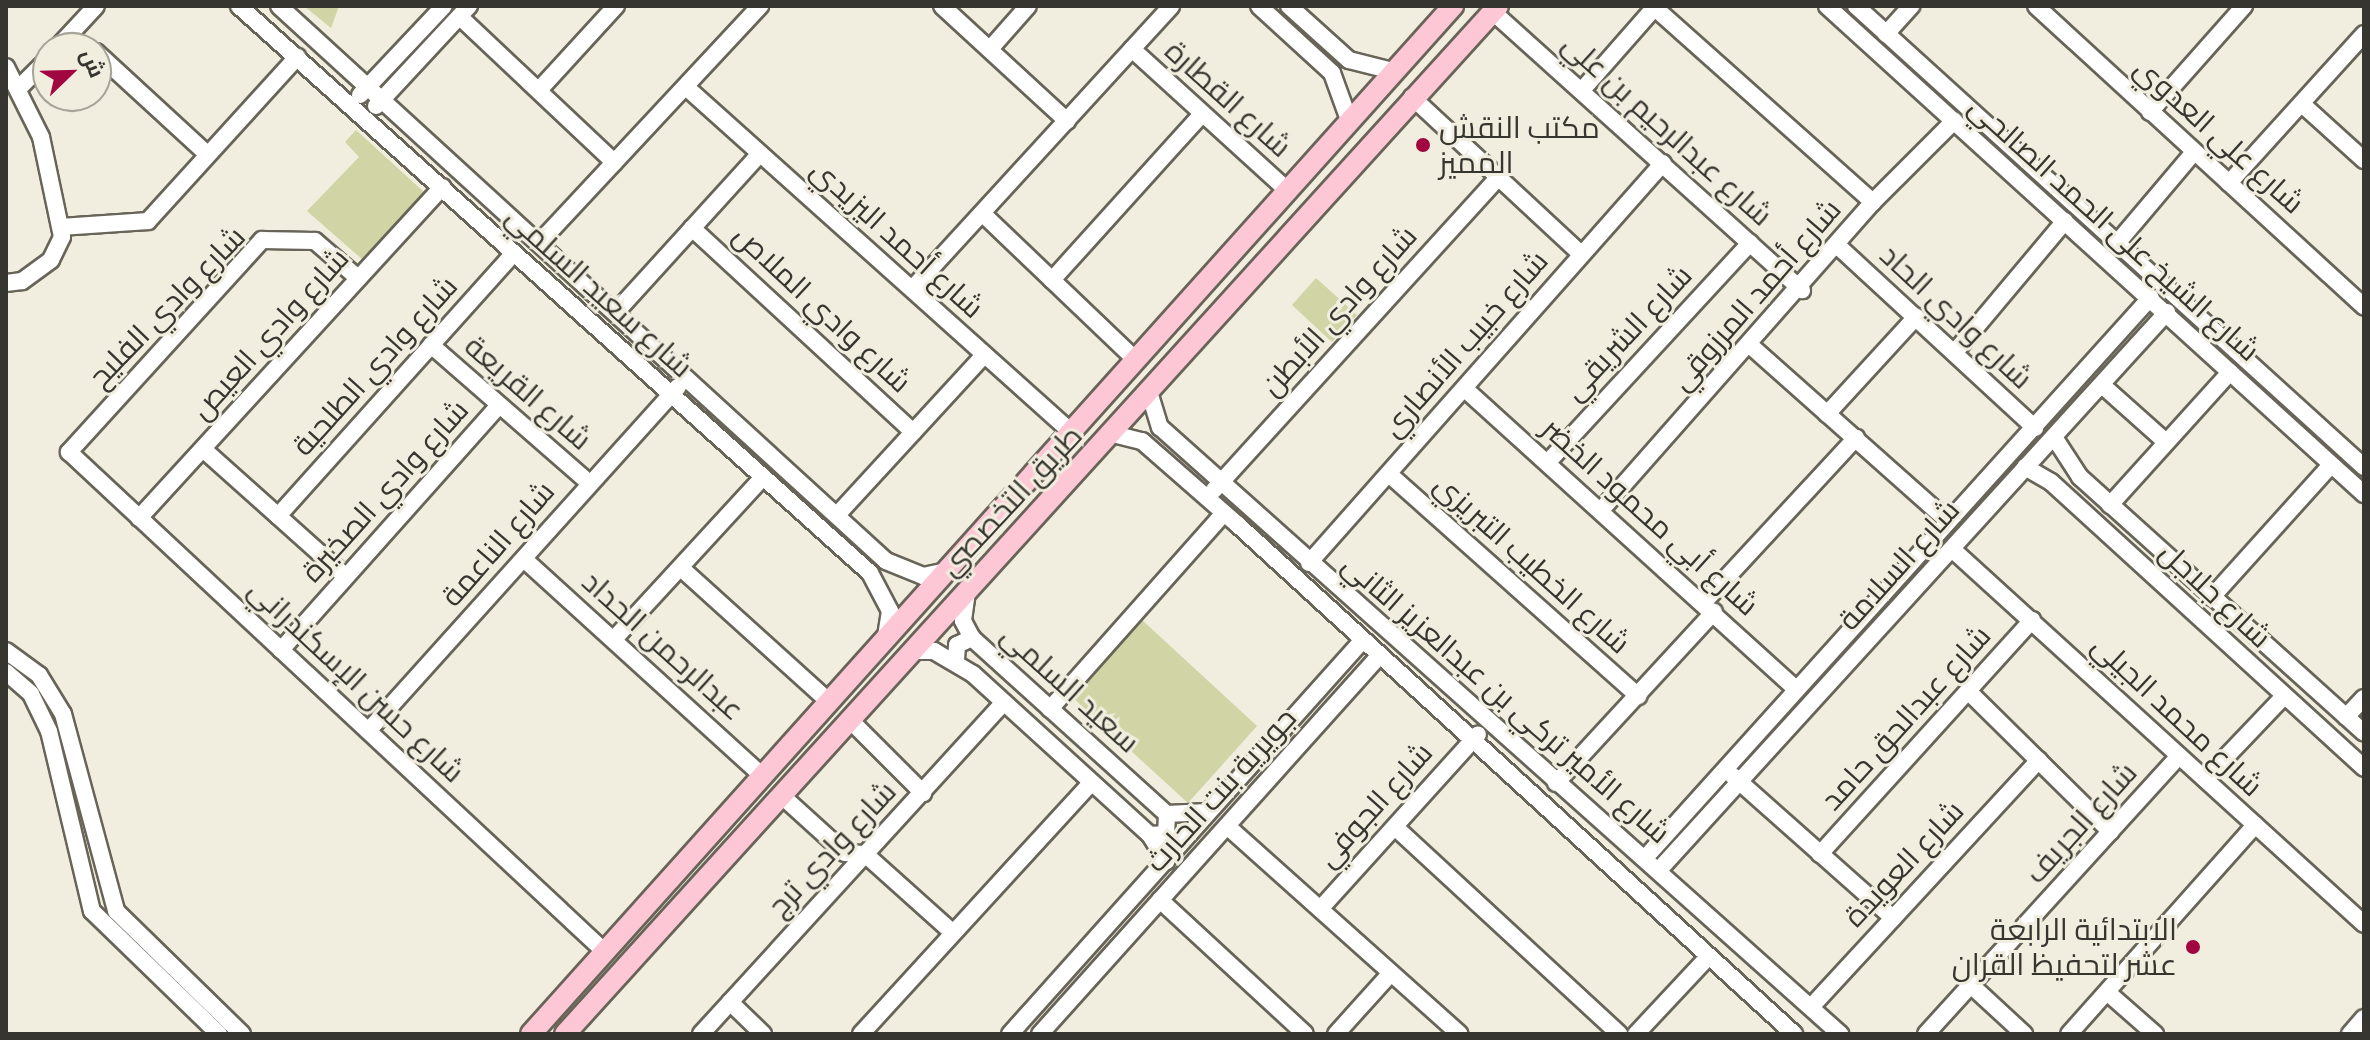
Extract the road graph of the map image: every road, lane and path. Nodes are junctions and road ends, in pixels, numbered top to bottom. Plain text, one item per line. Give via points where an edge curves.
1 (96, 6) edge
2 (239, 6) edge
3 (279, 6) edge
4 (444, 6) edge
5 (616, 6) edge
6 (760, 6) edge
7 (942, 6) edge
8 (1028, 6) edge
9 (1171, 6) edge
10 (1259, 6) edge
11 (1453, 6) edge
12 (1827, 6) edge
13 (1856, 6) edge
14 (1911, 6) edge
15 (2036, 6) edge
16 (1293, 7) edge
17 (1656, 7) edge
18 (2239, 8) edge
19 (1496, 9) edge
20 (464, 11) edge
21 (73, 31) edge
22 (1886, 34) junction
23 (2364, 34) edge
24 (990, 49) junction
25 (1132, 49) junction
26 (297, 57) junction
27 (1349, 60) junction
28 (6, 67) edge
29 (112, 67) edge
30 (1392, 71) junction
31 (1332, 73) junction
32 (32, 75) edge
33 (21, 86) junction
34 (686, 87) junction
35 (367, 88) junction
36 (1583, 89) junction
37 (539, 90) junction
38 (1412, 97) junction
39 (381, 100) junction
40 (352, 103) junction
41 (2302, 104) junction
42 (2150, 112) junction
43 (1202, 114) junction
44 (367, 117) junction
45 (1348, 117) junction
46 (1067, 121) junction
47 (1954, 121) junction
48 (2194, 152) junction
49 (207, 154) junction
50 (760, 154) junction
51 (2364, 160) edge
52 (614, 162) junction
53 (1663, 163) junction
54 (1498, 178) junction
55 (2229, 183) junction
56 (442, 187) junction
57 (1286, 189) junction
58 (1873, 202) junction
59 (983, 214) junction
60 (2065, 221) junction
61 (61, 227) junction
62 (692, 228) junction
63 (540, 242) junction
64 (2118, 242) junction
65 (1750, 243) junction
66 (1839, 247) junction
67 (514, 253) junction
68 (1580, 253) junction
69 (358, 278) junction
70 (1052, 280) junction
71 (6, 283) edge
72 (913, 288) junction
73 (1802, 290) junction
74 (2151, 297) junction
75 (2364, 307) edge
76 (616, 312) junction
77 (2167, 312) junction
78 (1916, 317) junction
79 (2120, 331) junction
80 (431, 345) junction
81 (1752, 347) junction
82 (2134, 348) junction
83 (1955, 352) junction
84 (984, 355) junction
85 (1136, 360) junction
86 (2230, 372) junction
87 (686, 378) junction
88 (2102, 385) junction
89 (1465, 389) junction
90 (1150, 395) junction
91 (671, 396) junction
92 (2293, 402) junction
93 (499, 405) junction
94 (1827, 414) junction
95 (2279, 418) junction
96 (1160, 427) junction
97 (2035, 428) junction
98 (913, 432) junction
99 (1071, 432) junction
100 (1113, 434) junction
101 (2054, 437) junction
102 (1856, 438) junction
103 (1142, 441) junction
104 (2166, 442) junction
105 (203, 449) junction
106 (69, 452) joint
107 (1548, 462) junction
108 (2331, 465) junction
109 (2025, 467) junction
110 (2364, 467) edge
111 (1389, 474) junction
112 (763, 477) junction
113 (2080, 477) junction
114 (1222, 482) junction
115 (589, 483) junction
116 (2362, 488) edge
117 (2064, 493) junction
118 (1207, 498) junction
119 (2110, 505) junction
120 (1603, 508) junction
121 (1250, 509) junction
122 (1224, 513) junction
123 (278, 516) junction
124 (139, 518) junction
125 (843, 521) junction
126 (1948, 521) junction
127 (1238, 525) junction
128 (1271, 529) junction
129 (835, 541) junction
130 (1259, 544) junction
131 (1952, 549) junction
132 (525, 560) junction
133 (886, 561) junction
134 (1309, 563) junction
135 (681, 568) junction
136 (947, 571) junction
137 (870, 573) junction
138 (345, 576) junction
139 (967, 592) junction
140 (2212, 597) junction
141 (1709, 607) junction
142 (2032, 620) junction
143 (886, 637) junction
144 (615, 638) junction
145 (972, 638) junction
146 (1362, 641) junction
147 (281, 650) junction
148 (6, 651) edge
149 (915, 651) junction
150 (1379, 656) junction
151 (1347, 659) junction
152 (956, 660) junction
153 (1365, 671) junction
154 (6, 672) edge
155 (1796, 689) junction
156 (1969, 692) junction
157 (1638, 696) junction
158 (2283, 697) junction
159 (2364, 698) edge
160 (828, 701) junction
161 (1004, 702) junction
162 (1050, 709) junction
163 (2346, 717) junction
164 (849, 719) junction
165 (1488, 723) junction
166 (369, 730) junction
167 (2364, 733) edge
168 (1471, 740) junction
169 (2179, 756) junction
170 (2039, 760) junction
171 (2360, 760) edge
172 (1725, 768) junction
173 (761, 775) junction
174 (2205, 779) junction
175 (1739, 782) junction
176 (1091, 783) junction
177 (1556, 783) junction
178 (923, 793) junction
179 (781, 795) junction
180 (1589, 810) junction
181 (1207, 812) junction
182 (1167, 814) junction
183 (2255, 825) junction
184 (1227, 826) junction
185 (1395, 827) junction
186 (1574, 832) junction
187 (2111, 832) junction
188 (1150, 835) junction
189 (1657, 845) junction
190 (865, 854) junction
191 (1820, 854) junction
192 (1674, 855) junction
193 (1645, 858) junction
194 (1166, 861) junction
195 (1658, 871) junction
196 (1160, 900) junction
197 (1321, 908) junction
198 (1893, 918) junction
199 (2364, 924) edge
200 (953, 933) junction
201 (1090, 945) junction
202 (605, 952) junction
203 (1708, 957) junction
204 (1105, 961) junction
205 (1073, 964) junction
206 (1391, 973) junction
207 (1089, 979) junction
208 (1972, 986) junction
209 (2107, 992) junction
210 (730, 1002) junction
211 (1811, 1007) junction
212 (2364, 1018) edge
213 (219, 1026) edge
214 (1783, 1031) edge
215 (571, 1032) edge
216 (242, 1034) edge
217 (531, 1034) edge
218 (701, 1034) edge
219 (763, 1034) edge
220 (861, 1034) edge
221 (1010, 1034) edge
222 (1040, 1034) edge
223 (1305, 1034) edge
224 (1336, 1034) edge
225 (1460, 1034) edge
226 (1619, 1034) edge
227 (1636, 1034) edge
228 (1840, 1034) edge
229 (1926, 1034) edge
230 (2024, 1034) edge
231 (2069, 1034) edge
232 (2155, 1034) edge
233 (2350, 1034) edge

1 - 21 street
2 - 26 street, شارع سعيد السلمي
3 - 35 street, شارع سعيد السلمي
4 - 35 street
5 - 37 street
6 - 34 street
7 - 24 street
8 - 24 street
9 - 25 street
10 - 31 street
11 - 30 main road, طريق التخصصي
12 - 47 street, شارع الشيخ على الحمد الصالحي
13 - 22 street, شارع الشيخ على الحمد الصالحي
14 - 22 street
15 - 42 street, شارع علي العدوي
16 - 27 street
17 - 36 street
17 - 58 street
18 - 42 street
19 - 36 street, شارع عبدالرحيم بن علي
19 - 38 main road, طريق التخصصي
20 - 37 street
20 - 39 street
22 - 64 street, شارع الشيخ على الحمد الصالحي
23 - 41 street
24 - 46 street
25 - 43 street, شارع القطارة
25 - 46 street
26 - 40 street, شارع سعيد السلمي
26 - 49 street
27 - 30 street
27 - 31 street via 1345,74
28 - 33 street
29 - 49 street
30 - 45 main road, طريق التخصصي
31 - 45 street
32 - 33 street
33 - 61 street
34 - 50 street, شارع أحمد اليزيدي
34 - 52 street
35 - 39 street, شارع سعيد السلمي
35 - 40 street
36 - 53 street, شارع عبدالرحيم بن علي
37 - 52 street
38 - 54 street
38 - 90 main road, طريق التخصصي
39 - 44 street
39 - 63 street, شارع سعيد السلمي
40 - 44 street, شارع سعيد السلمي
41 - 51 street
41 - 55 street
42 - 48 street, شارع علي العدوي
43 - 57 street, شارع القطارة
43 - 70 street
44 - 56 street, شارع سعيد السلمي
45 - 57 main road, طريق التخصصي
46 - 59 street
47 - 58 street, شارع أحمد المرزوقي
47 - 60 street, شارع الشيخ على الحمد الصالحي
48 - 55 street, شارع علي العدوي
48 - 64 street
49 - 61 street via 148,221
50 - 62 street
50 - 72 street, شارع أحمد اليزيدي
52 - 63 street
53 - 65 street, شارع عبدالرحيم بن علي
53 - 68 street, شارع خبيب الأنصاري
54 - 68 street
54 - 114 street, شارع وادي الأبطن
55 - 75 street, شارع علي العدوي
56 - 67 street, شارع سعيد السلمي
56 - 69 street, شارع وادي العيص
57 - 85 main road, طريق التخصصي
58 - 66 street, شارع أحمد المرزوقي
59 - 70 street
59 - 72 street
60 - 74 street, شارع الشيخ على الحمد الصالحي
60 - 83 street
61 - 71 street via 51,260 22,281
62 - 76 street
62 - 98 street, شارع وادي الملاص
63 - 76 street, شارع سعيد السلمي
64 - 92 street, شارع الشيخ على الحمد الصالحي
65 - 73 street, شارع عبدالرحيم بن علي
65 - 107 street, شارع الشريقي
66 - 73 street, شارع أحمد المرزوقي
66 - 78 street, شارع وادي الحاد
67 - 80 street, شارع وادي الطلحية
67 - 91 street, شارع سعيد السلمي
68 - 89 street, شارع خبيب الأنصاري
69 - 105 street, شارع وادي العيص
69 - 106 street, شارع وادي الفليح via 315,241 262,240
70 - 85 street
72 - 84 street, شارع أحمد اليزيدي
73 - 81 street, شارع أحمد المرزوقي
74 - 77 street, شارع الشيخ على الحمد الصالحي
74 - 79 street
76 - 87 street, شارع سعيد السلمي
77 - 82 street, شارع السلامة
77 - 86 street, شارع الشيخ على الحمد الصالحي
78 - 83 street, شارع وادي الحاد
78 - 94 street
79 - 82 street via 2133,333
79 - 97 street
80 - 93 street, شارع القريعة
80 - 123 street, شارع وادي الطلحية
81 - 94 street
81 - 120 street, شارع أحمد المرزوقي
82 - 88 street, شارع السلامة
83 - 97 street, شارع وادي الحاد
84 - 98 street
84 - 99 street, شارع أحمد اليزيدي
85 - 99 main road, طريق التخصصي
86 - 95 street, شارع الشيخ على الحمد الصالحي
86 - 104 street
87 - 91 street, شارع الناعمة
87 - 125 street, شارع سعيد السلمي
88 - 101 street, شارع السلامة
88 - 104 street
89 - 107 street, شارع أبي محمود الخضر
89 - 111 street, شارع خبيب الأنصاري
90 - 96 street
90 - 100 main road, طريق التخصصي
91 - 112 street, شارع سعيد السلمي
91 - 115 street, شارع الناعمة
92 - 95 street
92 - 110 street, شارع الشيخ على الحمد الصالحي
93 - 115 street, شارع القريعة
93 - 138 street, شارع وادي الصخيرة
94 - 102 street
95 - 108 street, شارع الشيخ على الحمد الصالحي
96 - 103 street
96 - 114 street, شارع الأمير تركي بن عبدالعزيز الثاني
97 - 126 street
98 - 125 street
99 - 136 main road, طريق التخصصي
100 - 103 street, شارع الأمير تركي بن عبدالعزيز الثاني
100 - 139 main road, طريق التخصصي
101 - 109 street, شارع السلامة
101 - 113 street, شارع جلاجل
102 - 126 street
102 - 141 street
103 - 118 street, شارع الأمير تركي بن عبدالعزيز الثاني
104 - 119 street
105 - 123 street
105 - 124 street, شارع وادي العيص
106 - 124 street, شارع حسن الإسكندراني
107 - 120 street, شارع أبي محمود الخضر
108 - 116 street, شارع الشيخ على الحمد الصالحي
108 - 140 street
109 - 117 street, شارع جلاجل
109 - 131 street, شارع السلامة
111 - 134 street, شارع خبيب الأنصاري
111 - 157 street, شارع الخطيب التبريزي
112 - 129 street, شارع سعيد السلمي
112 - 135 street
113 - 117 street via 2067,480
113 - 119 street, شارع جلاجل
114 - 118 street, شارع وادي الأبطن
114 - 121 street, شارع الأمير تركي بن عبدالعزيز الثاني
115 - 132 street, شارع الناعمة
117 - 158 street, شارع جلاجل
118 - 122 street, شارع الأمير تركي بن عبدالعزيز الثاني
119 - 140 street, شارع جلاجل
120 - 141 street, شارع أبي محمود الخضر
121 - 127 street via 1253,524
121 - 128 street, شارع الأمير تركي بن عبدالعزيز الثاني
122 - 127 street, شارع الأمير تركي بن عبدالعزيز الثاني
122 - 162 street
123 - 138 street
124 - 147 street, شارع حسن الإسكندراني
125 - 129 street
125 - 133 street, شارع سعيد السلمي
126 - 155 street
127 - 130 street, شارع الأمير تركي بن عبدالعزيز الثاني
128 - 130 street via 1256,528
128 - 134 street, شارع الأمير تركي بن عبدالعزيز الثاني
129 - 137 street, شارع سعيد السلمي
130 - 146 street, شارع الأمير تركي بن عبدالعزيز الثاني
131 - 142 street, شارع محمد الجيلي
131 - 175 street, شارع السلامة
132 - 144 street, عبدالرحمن الحداد
132 - 166 street, شارع الناعمة
133 - 136 street, شارع سعيد السلمي via 923,576
133 - 137 street via 896,581
134 - 165 street, شارع الأمير تركي بن عبدالعزيز الثاني
135 - 144 street
135 - 160 street
136 - 143 main road, طريق التخصصي
137 - 143 street, شارع سعيد السلمي via 890,611
138 - 147 street, شارع وادي الصخيرة
139 - 145 street, سعيد السلمي via 963,621
139 - 149 main road, طريق التخصصي
140 - 163 street, شارع جلاجل
141 - 155 street, شارع أبي محمود الخضر
141 - 157 street
142 - 156 street, شارع عبدالحق حامد
142 - 169 street, شارع محمد الجيلي
143 - 160 main road, طريق التخصصي
144 - 173 street, عبدالرحمن الحداد
145 - 152 street via 957,645
145 - 162 street, سعيد السلمي
146 - 150 street, شارع الأمير تركي بن عبدالعزيز الثاني
146 - 151 street, جويرية بنت الحارث
147 - 166 street, شارع حسن الإسكندراني
148 - 213 street via 39,675 63,714 116,911
149 - 152 street, سعيد السلمي
149 - 164 main road, طريق التخصصي
150 - 153 street, جويرية بنت الحارث
150 - 168 street, شارع الأمير تركي بن عبدالعزيز الثاني
151 - 153 street via 1360,658
151 - 181 street, جويرية بنت الحارث
152 - 161 street, سعيد السلمي
153 - 184 street, جويرية بنت الحارث
154 - 213 street via 31,694 49,731 92,911
155 - 172 street
156 - 170 street
156 - 191 street, شارع عبدالحق حامد
157 - 177 street
158 - 171 street, شارع جلاجل
158 - 174 street
159 - 163 street
160 - 173 main road, طريق التخصصي
161 - 176 street, سعيد السلمي
161 - 178 street, شارع وادي ترج
162 - 182 street, سعيد السلمي
163 - 167 street, شارع جلاجل
164 - 178 street
164 - 179 main road, طريق التخصصي
165 - 168 street, شارع الجوفي
165 - 177 street, شارع الأمير تركي بن عبدالعزيز الثاني
166 - 202 street, شارع حسن الإسكندراني
168 - 185 street, شارع الجوفي
168 - 186 street, شارع الأمير تركي بن عبدالعزيز الثاني
169 - 174 street, شارع محمد الجيلي
169 - 187 street, شارع الجريف
170 - 187 street
170 - 198 street, شارع العويدة
172 - 175 street
172 - 189 street
173 - 202 main road, طريق التخصصي
174 - 183 street, شارع محمد الجيلي
175 - 191 street
175 - 192 street, شارع السلامة
176 - 188 street, سعيد السلمي
176 - 200 street
177 - 180 street, شارع الأمير تركي بن عبدالعزيز الثاني
178 - 190 street, شارع وادي ترج
179 - 190 street via 845,853
179 - 215 main road, طريق التخصصي
180 - 186 street via 1590,827
180 - 193 street, شارع الأمير تركي بن عبدالعزيز الثاني
181 - 182 street
181 - 194 street, جويرية بنت الحارث
182 - 188 street via 1166,834
183 - 199 street, شارع محمد الجيلي
183 - 209 street
184 - 196 street, جويرية بنت الحارث
184 - 197 street
185 - 197 street, شارع الجوفي
185 - 226 street
186 - 203 street, شارع الأمير تركي بن عبدالعزيز الثاني
187 - 208 street, شارع الجريف
188 - 194 street, سعيد السلمي
189 - 192 street via 1660,856
189 - 193 street
190 - 200 street
190 - 210 street, شارع وادي ترج
191 - 198 street
192 - 195 street, شارع السلامة
193 - 195 street, شارع الأمير تركي بن عبدالعزيز الثاني
194 - 201 street, جويرية بنت الحارث
195 - 211 street, شارع الأمير تركي بن عبدالعزيز الثاني
196 - 204 street, جويرية بنت الحارث
196 - 223 street
197 - 206 street
198 - 211 street, شارع العويدة
200 - 220 street
201 - 204 street via 1096,963
201 - 205 street, جويرية بنت الحارث
202 - 217 main road, طريق التخصصي
203 - 214 street, شارع الأمير تركي بن عبدالعزيز الثاني
203 - 227 street
204 - 207 street, جويرية بنت الحارث
205 - 207 street via 1087,965
205 - 221 street, جويرية بنت الحارث
206 - 224 street
206 - 225 street
207 - 222 street, جويرية بنت الحارث
208 - 229 street, شارع الجريف
208 - 230 street
209 - 231 street
209 - 232 street
210 - 218 street, شارع وادي ترج
210 - 219 street
211 - 228 street, شارع الأمير تركي بن عبدالعزيز الثاني
212 - 233 street
213 - 216 street

